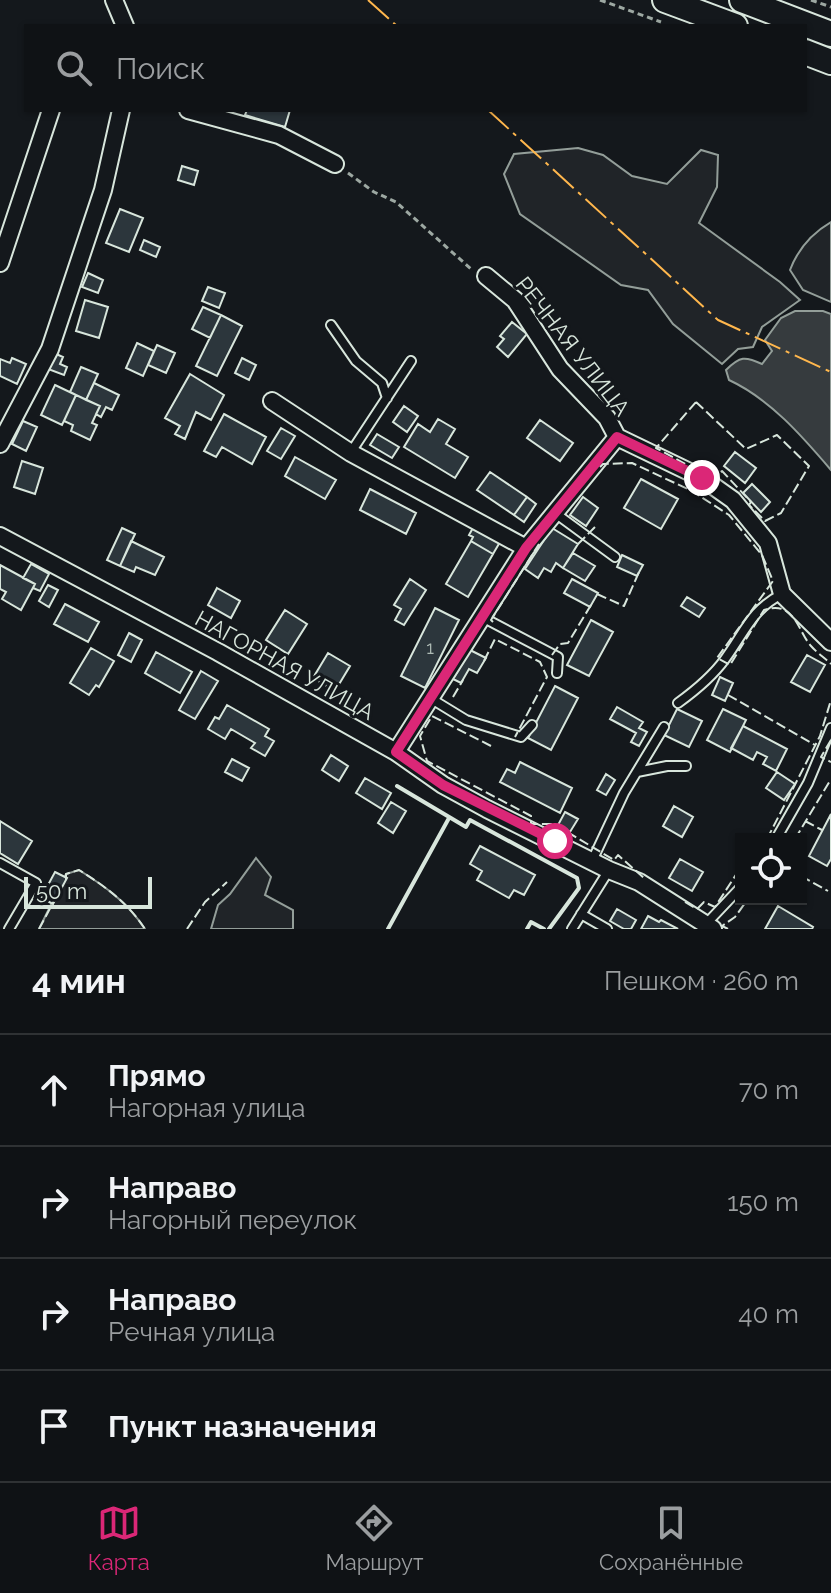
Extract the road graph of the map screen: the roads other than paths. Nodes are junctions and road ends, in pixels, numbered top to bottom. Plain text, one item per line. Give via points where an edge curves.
1 (114, 0) edge
2 (665, 0) edge
3 (742, 0) edge
4 (124, 24) edge
5 (730, 24) edge
6 (805, 24) edge
7 (807, 25) edge
8 (831, 34) edge
9 (807, 53) edge
10 (831, 62) edge
11 (50, 112) edge
12 (121, 112) edge
13 (195, 112) edge
14 (335, 164) road end
15 (0, 263) edge
16 (486, 276) road end
17 (331, 325) dead end
18 (411, 361) dead end
19 (387, 398) junction
20 (272, 401) dead end
21 (617, 437) junction
22 (0, 443) edge
23 (351, 453) junction
24 (555, 513) junction
25 (0, 536) edge
26 (526, 548) junction
27 (615, 557) dead end
28 (782, 594) junction
29 (482, 617) junction
30 (831, 642) edge
31 (557, 673) dead end
32 (430, 698) junction
33 (678, 703) dead end
34 (532, 725) dead end
35 (664, 727) dead end
36 (831, 728) edge
37 (396, 752) junction
38 (686, 766) dead end
39 (637, 772) junction
40 (779, 833) edge
41 (592, 861) junction
42 (0, 863) edge
43 (609, 870) junction
44 (735, 894) edge
45 (581, 914) junction
46 (709, 927) edge
47 (9, 929) edge
48 (572, 929) edge
49 (607, 929) edge

1 - 4 street
2 - 5 main road
3 - 6 main road
7 - 8 main road
9 - 10 main road
11 - 15 street
12 - 22 street via 103,190 50,349
13 - 14 street via 279,135
16 - 21 street, РЕЧНАЯ УЛИЦА via 515,300 560,369 607,418
17 - 19 lane via 356,361 382,383
18 - 19 lane
19 - 23 lane
20 - 23 street
21 - 24 street
21 - 28 street, РЕЧНАЯ УЛИЦА via 702,478 733,500 768,543
23 - 26 street
24 - 26 street
24 - 27 lane
25 - 37 street, НАГОРНАЯ УЛИЦА
26 - 29 street
28 - 30 street
28 - 33 lane via 762,604 723,662
29 - 31 lane via 558,657
29 - 32 street
32 - 34 lane via 466,720 521,737
32 - 37 street
35 - 39 lane
36 - 40 lane
37 - 41 street, НАГОРНАЯ УЛИЦА via 454,791
38 - 39 lane
39 - 41 lane
41 - 43 street, НАГОРНАЯ УЛИЦА
42 - 47 lane via 36,883
43 - 45 lane
43 - 46 street, НАГОРНАЯ УЛИЦА via 639,882
44 - 46 lane
45 - 48 lane
45 - 49 lane

